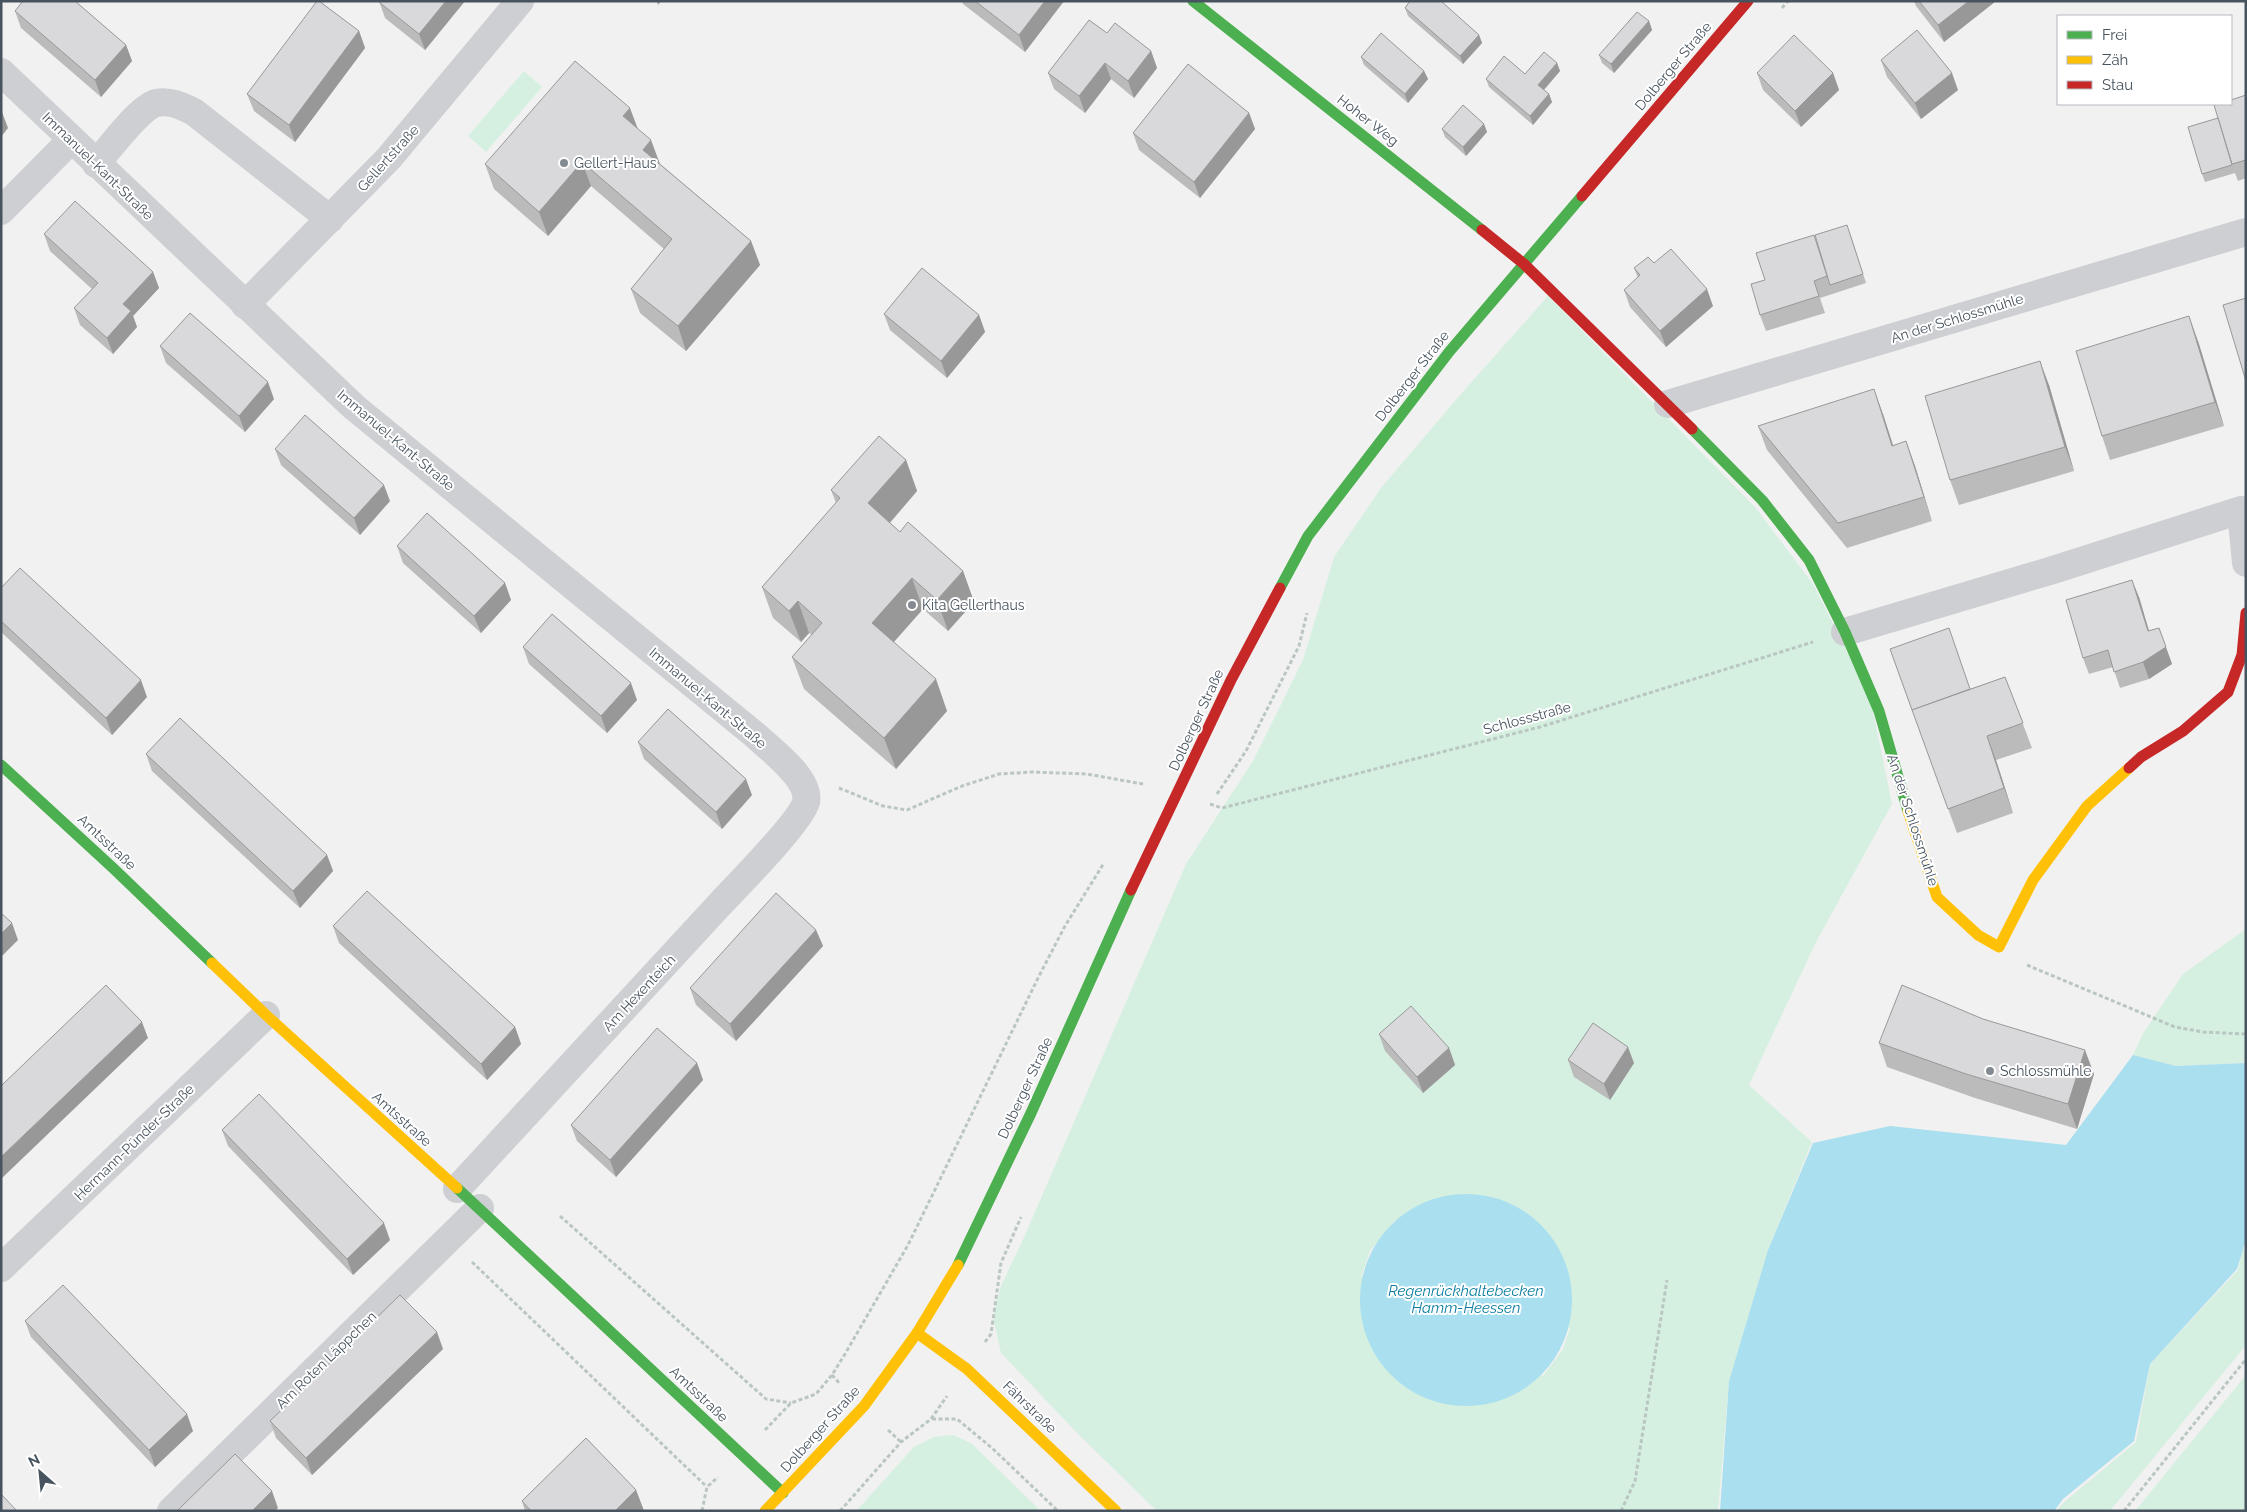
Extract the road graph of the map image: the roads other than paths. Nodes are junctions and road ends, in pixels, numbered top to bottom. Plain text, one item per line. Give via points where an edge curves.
1 (520, 1) edge
2 (1193, 1) edge
3 (1748, 1) edge
4 (1, 72) edge
5 (71, 140) junction
6 (96, 164) junction
7 (1, 210) edge
8 (330, 220) junction
9 (2246, 232) edge
10 (1524, 264) junction
11 (245, 305) junction
12 (1668, 404) junction
13 (2246, 563) edge
14 (2246, 613) edge
15 (1845, 632) junction
16 (1, 765) edge
17 (806, 789) joint
18 (266, 1015) junction
19 (457, 1189) junction
20 (480, 1208) junction
21 (1, 1268) edge
22 (917, 1333) junction
23 (783, 1493) junction
24 (171, 1511) edge
25 (766, 1511) edge
26 (1116, 1511) edge

1 - 8 street, Gellertstraße via 389,158
2 - 10 street, Hoher Weg
3 - 10 street, Dolberger Straße
4 - 5 street, Immanuel-Kant-Straße
5 - 6 street, Immanuel-Kant-Straße
5 - 7 street
6 - 8 street via 141,113 157,103 173,103 194,112
6 - 11 street, Immanuel-Kant-Straße
8 - 11 street, Gellertstraße
9 - 12 street, An der Schlossmühle
10 - 12 street, An der Schlossmühle
10 - 22 street, Dolberger Straße via 1449,352 1336,497 1285,575 1127,898 1031,1113 954,1273
11 - 17 street, Immanuel-Kant-Straße via 354,407 755,735 801,780
12 - 15 street, An der Schlossmühle via 1762,500 1809,560
13 - 15 street via 2241,510
14 - 15 street, An der Schlossmühle via 2242,655 2228,692 2183,731 2141,758 2088,806 2033,880 2000,946 1978,935 1937,897 1899,786 1879,711
16 - 18 street, Amtsstraße
17 - 19 street, Am Hexenteich via 806,802 798,816 750,872
18 - 19 street, Amtsstraße
18 - 21 street, Hermann-Pünder-Straße
19 - 20 street, Amtsstraße
20 - 23 street, Amtsstraße
20 - 24 street, Am Roten Läppchen
22 - 23 street, Dolberger Straße via 864,1406
22 - 26 street, Fährstraße via 967,1368
23 - 25 street, Dolberger Straße

